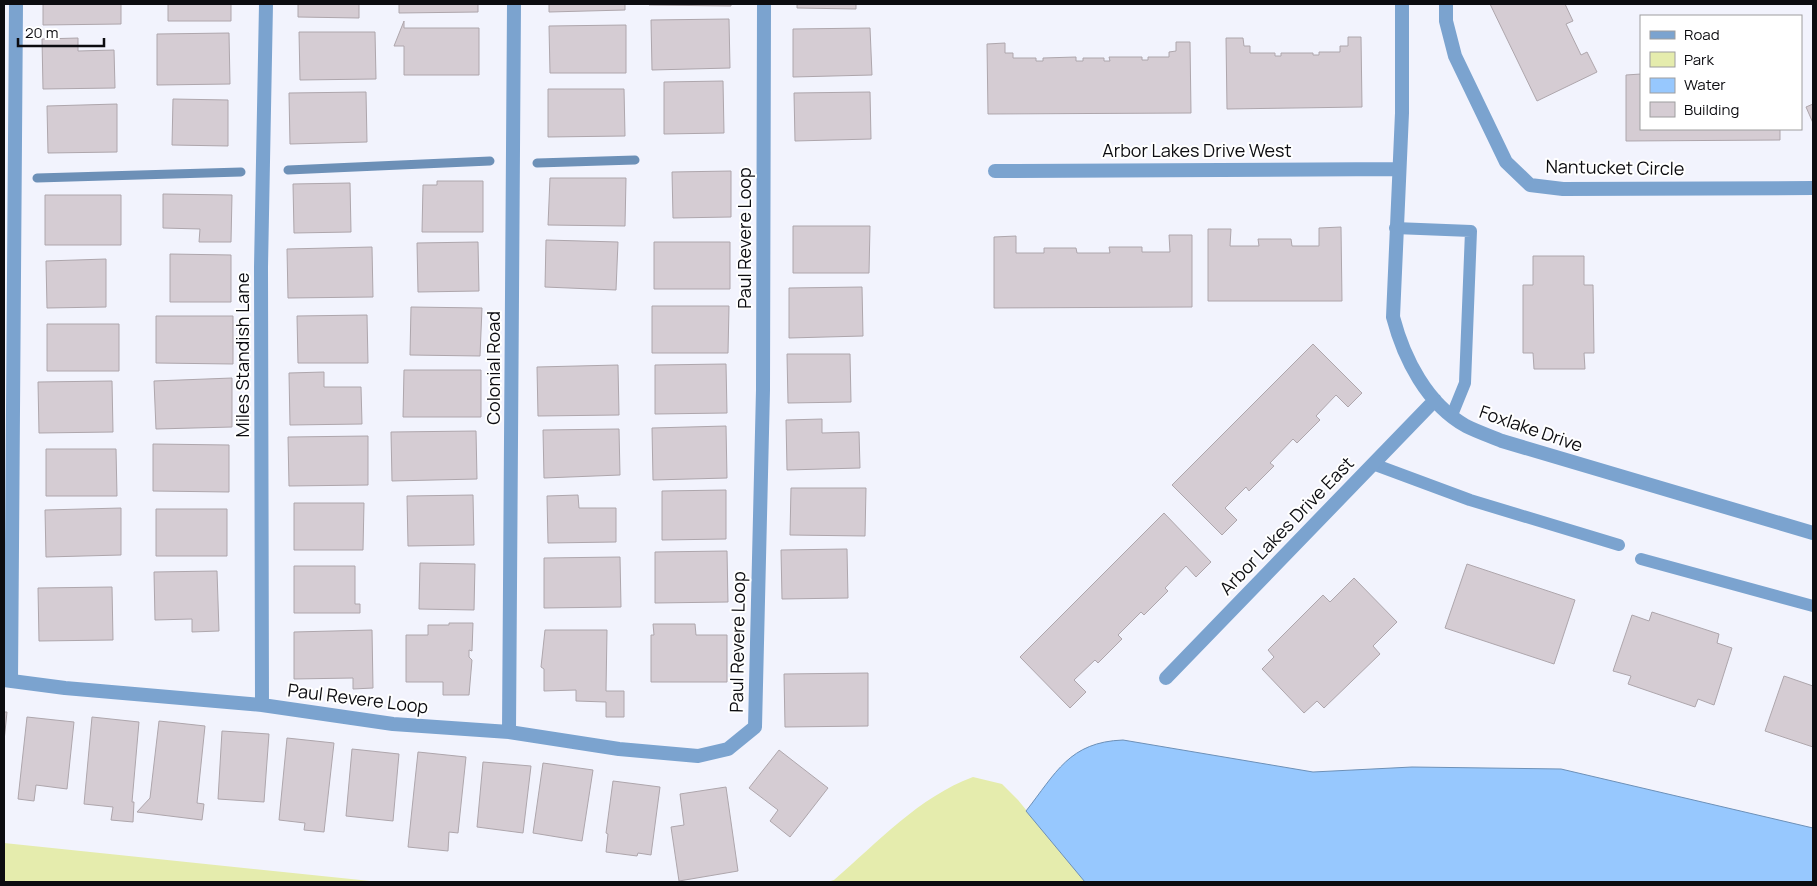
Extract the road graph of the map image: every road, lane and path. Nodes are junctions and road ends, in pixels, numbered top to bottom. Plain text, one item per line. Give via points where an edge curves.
1 (16, 4) edge
2 (266, 4) edge
3 (514, 4) edge
4 (764, 4) edge
5 (1402, 4) edge
6 (1446, 4) edge
7 (1399, 169) junction
8 (995, 170) dead end
9 (1813, 188) edge
10 (1395, 228) junction
11 (1435, 400) junction
12 (1452, 415) junction
13 (1373, 464) junction
14 (1813, 533) edge
15 (1619, 545) dead end
16 (1641, 559) dead end
17 (1813, 606) edge
18 (1166, 678) dead end
19 (7, 680) edge
20 (262, 705) junction
21 (509, 732) junction

1 - 19 street
2 - 20 street, Miles Standish Lane
3 - 21 street, Colonial Road
4 - 21 street, Paul Revere Loop via 763,380 755,727 728,749 698,756
5 - 7 street, Foxlake Drive
6 - 9 street, Nantucket Circle via 1446,21 1456,56 1506,162 1530,185 1563,189
7 - 8 street, Arbor Lakes Drive West
7 - 10 street, Foxlake Drive
10 - 11 street, Foxlake Drive via 1393,317 1401,348
10 - 12 lane via 1471,231 1465,383
11 - 12 street, Foxlake Drive
11 - 13 street, Arbor Lakes Drive East
12 - 14 street, Foxlake Drive via 1465,426 1511,444
13 - 15 lane via 1470,500
13 - 18 street, Arbor Lakes Drive East
16 - 17 lane
19 - 20 street, Paul Revere Loop via 172,699
20 - 21 street, Paul Revere Loop via 393,724

